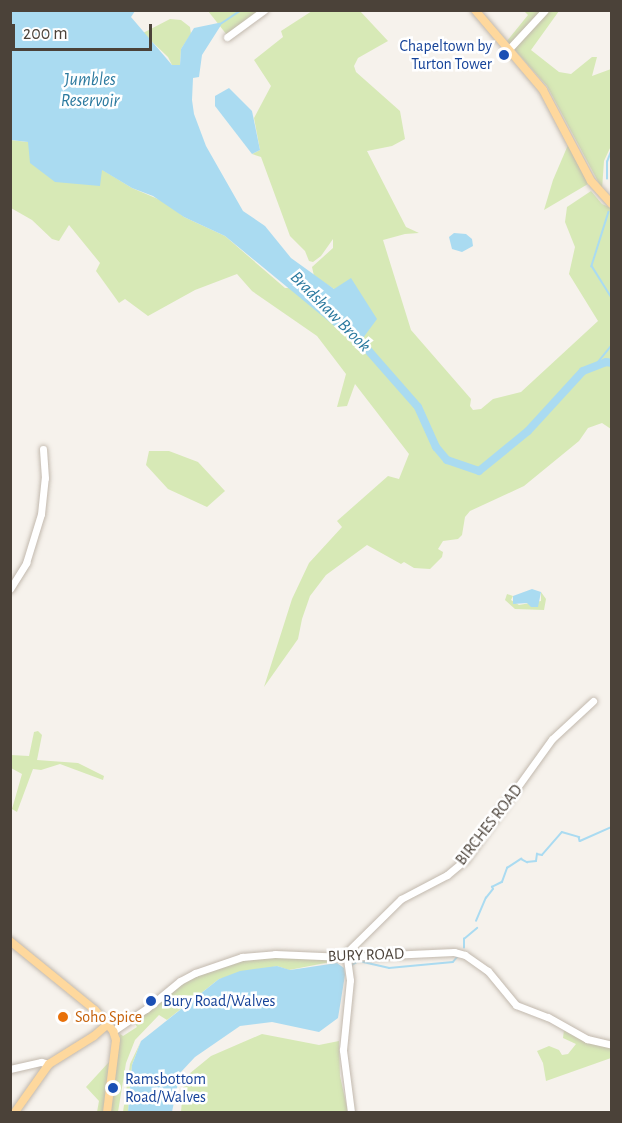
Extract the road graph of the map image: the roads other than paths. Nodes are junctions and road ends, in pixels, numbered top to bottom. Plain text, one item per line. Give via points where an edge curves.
1 (264, 10) edge
2 (475, 10) edge
3 (545, 10) edge
4 (227, 37) dead end
5 (508, 50) junction
6 (612, 204) edge
7 (43, 449) dead end
8 (10, 589) edge
9 (593, 701) dead end
10 (10, 941) edge
11 (345, 957) junction
12 (111, 1028) junction
13 (612, 1045) edge
14 (49, 1064) junction
15 (10, 1069) edge
16 (15, 1113) edge
17 (107, 1113) edge
18 (351, 1113) edge

1 - 4 street
2 - 5 main road
3 - 5 street
5 - 6 main road via 543,90 591,181
7 - 8 street via 41,514 26,563
9 - 11 street, BIRCHES ROAD via 552,739 465,860 447,875 401,898 348,949
10 - 12 main road
11 - 12 street, BURY ROAD via 275,954 232,960 180,981 146,1010
11 - 13 street, BURY ROAD via 462,954 493,975 516,1005 587,1039
11 - 18 street via 350,980 343,1050
12 - 14 main road
12 - 17 main road via 116,1040
14 - 15 street via 41,1062
14 - 16 main road

